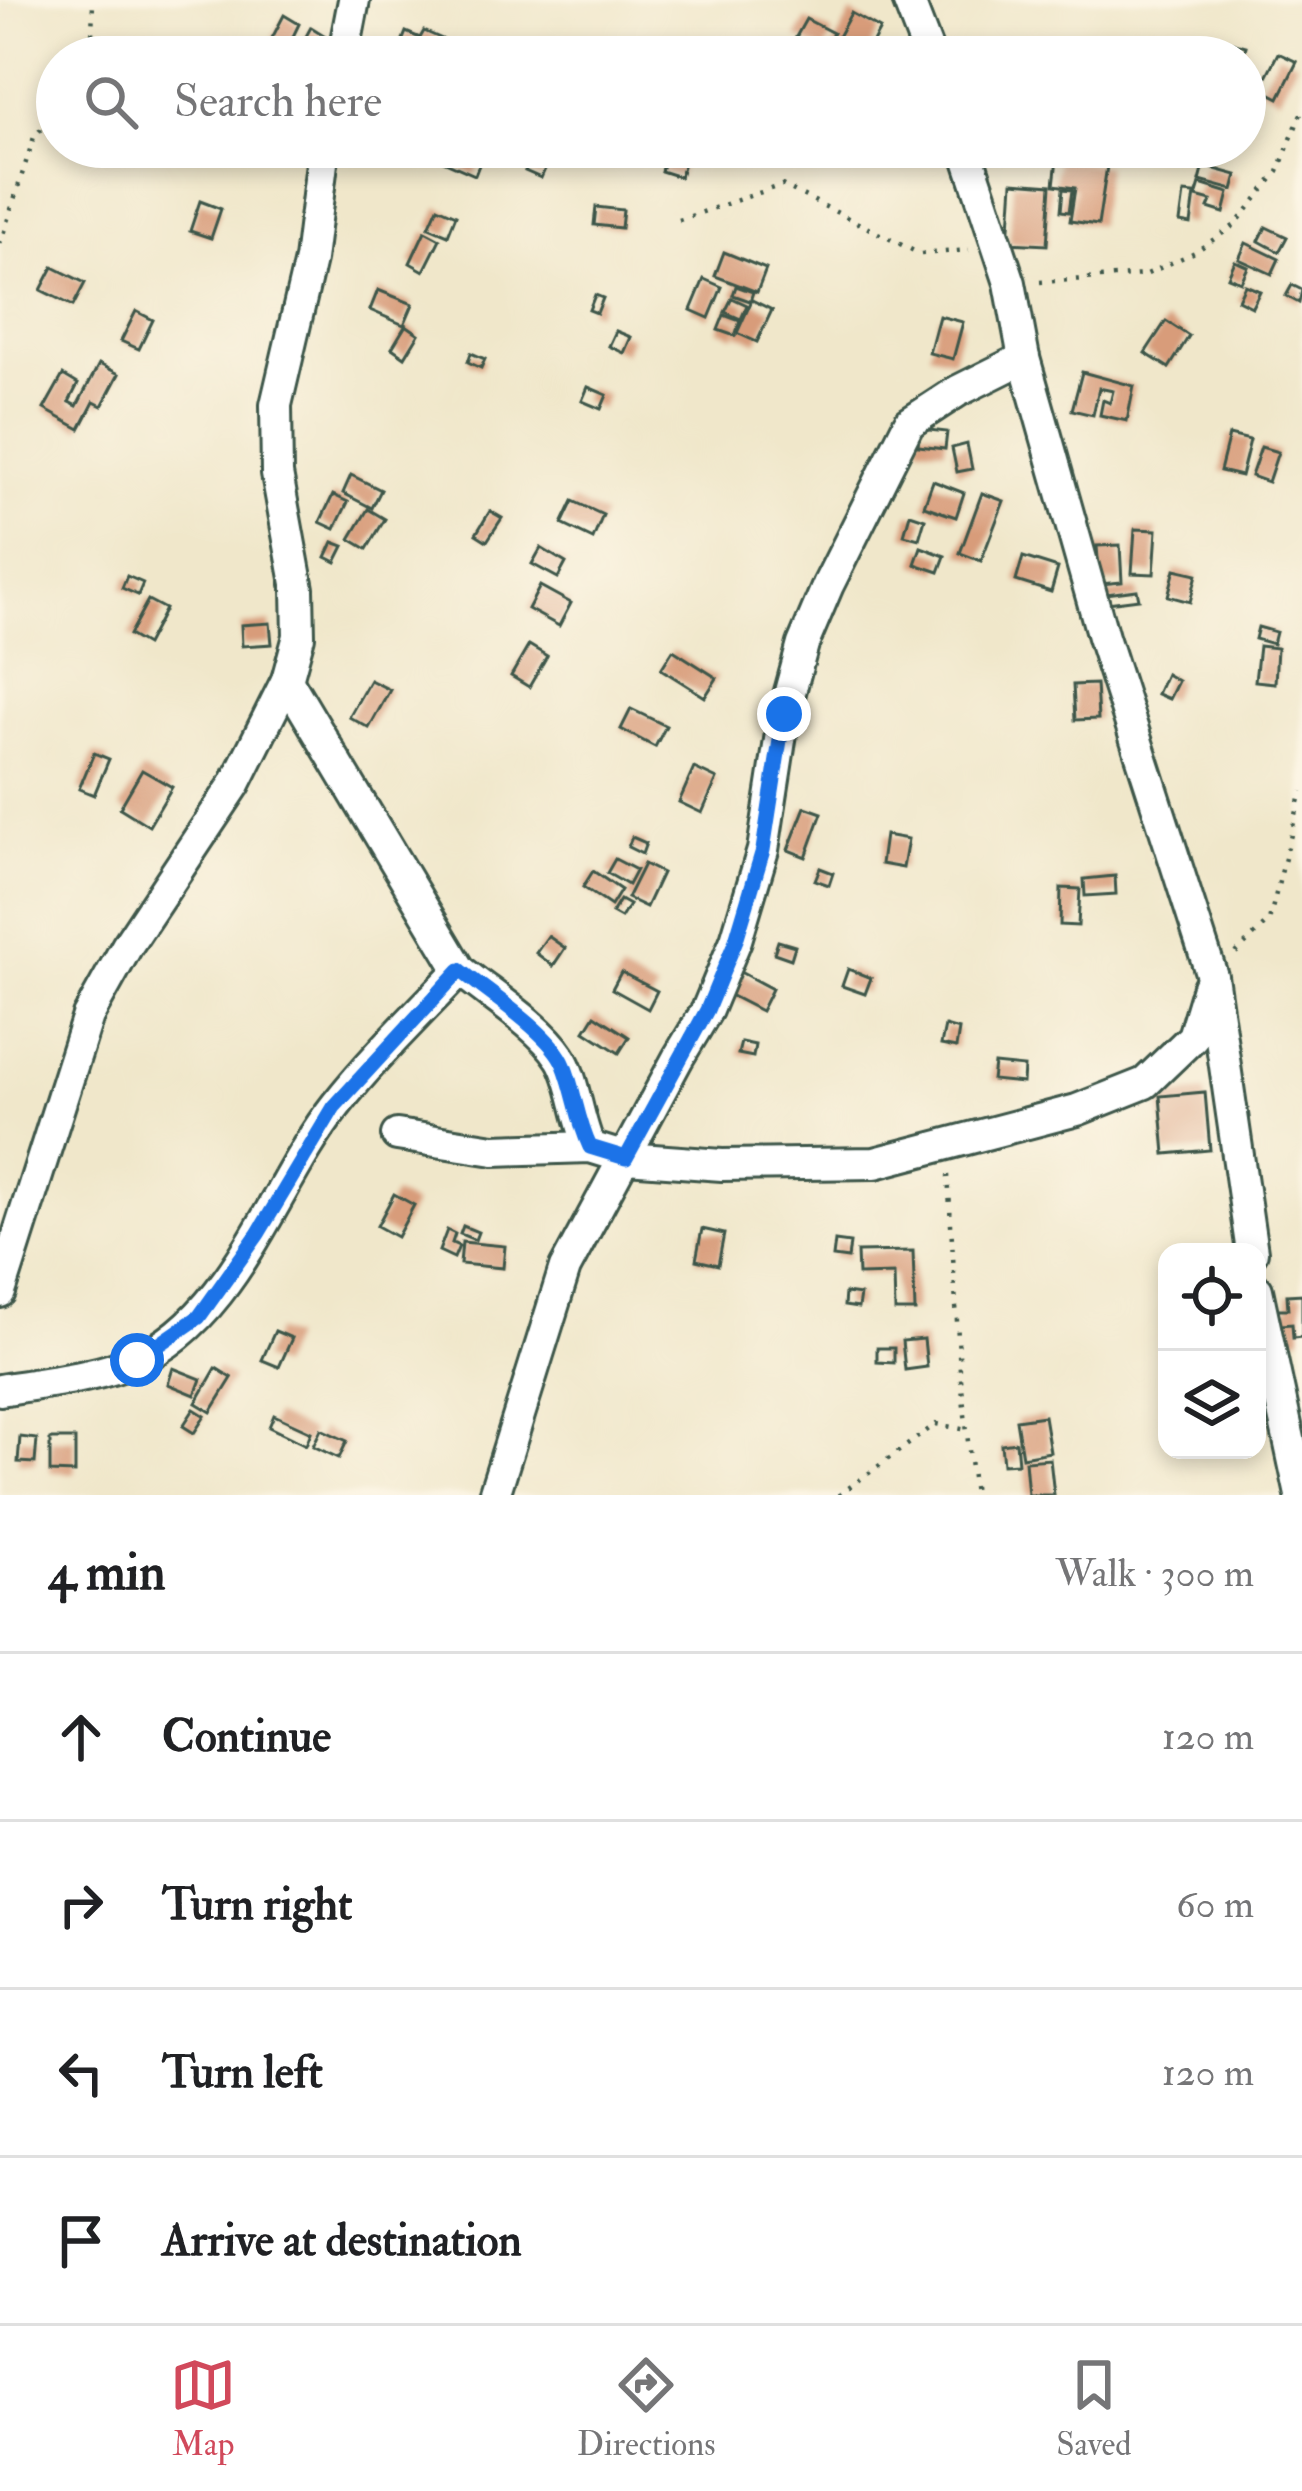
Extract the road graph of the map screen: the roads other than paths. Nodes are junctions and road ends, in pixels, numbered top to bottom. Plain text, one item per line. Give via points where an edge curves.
1 (354, 0) edge
2 (908, 0) edge
3 (347, 36) edge
4 (922, 36) edge
5 (321, 168) edge
6 (972, 168) edge
7 (1024, 358) junction
8 (286, 680) junction
9 (460, 970) junction
10 (1212, 976) junction
11 (397, 1136) dead end
12 (590, 1147) junction
13 (626, 1158) junction
14 (1251, 1243) edge
15 (0, 1292) edge
16 (1266, 1332) edge
17 (0, 1390) edge
18 (494, 1495) edge
19 (1301, 1495) edge

1 - 3 street
2 - 4 street
5 - 8 street via 310,260 276,406 277,475 298,589 299,636
6 - 7 street via 1010,284
7 - 10 street via 1102,638
7 - 13 street via 909,423 847,547 803,644 763,850 736,940
8 - 9 street
8 - 15 street via 235,784 88,1016
9 - 12 street via 563,1060
9 - 17 street via 334,1107 199,1317 137,1360
10 - 13 street via 1193,1037 1145,1084 1078,1110 874,1163
10 - 14 street
11 - 12 street via 494,1150
12 - 13 street
13 - 18 street via 565,1268
16 - 19 street

